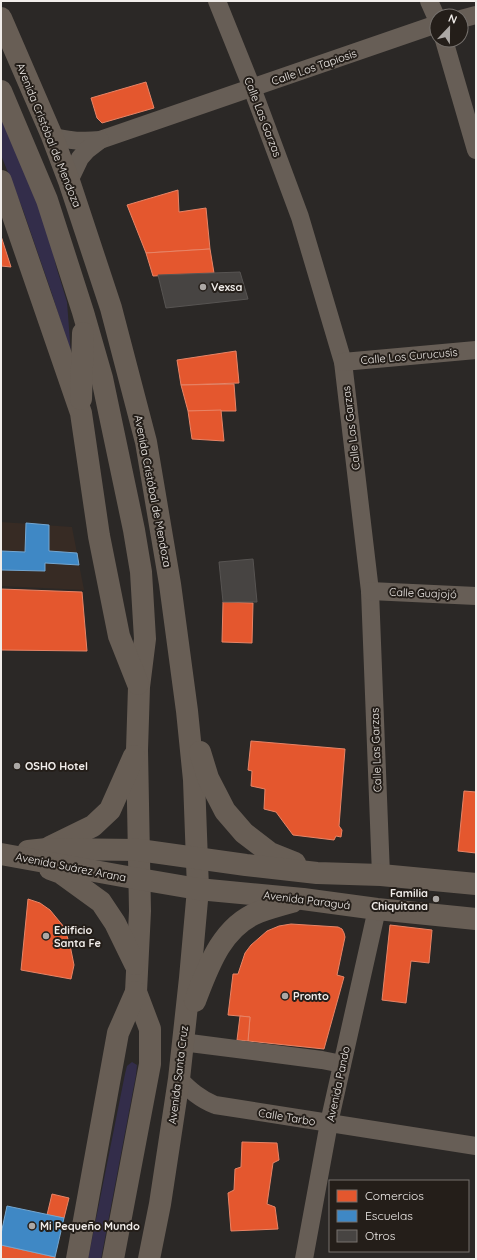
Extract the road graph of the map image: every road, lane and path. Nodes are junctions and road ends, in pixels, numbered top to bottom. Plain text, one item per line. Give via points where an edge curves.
1 (217, 1) edge
2 (1, 18) edge
3 (429, 27) edge
4 (446, 48) edge
5 (252, 88) junction
6 (1, 92) edge
7 (52, 136) junction
8 (100, 140) junction
9 (476, 150) edge
10 (1, 181) edge
11 (69, 181) junction
12 (83, 312) junction
13 (476, 350) edge
14 (343, 362) junction
15 (81, 413) junction
16 (370, 591) junction
17 (476, 596) edge
18 (139, 687) junction
19 (187, 711) junction
20 (137, 750) junction
21 (197, 829) junction
22 (47, 849) junction
23 (139, 850) junction
24 (2, 854) edge
25 (172, 854) junction
26 (198, 872) junction
27 (317, 873) junction
28 (381, 875) junction
29 (133, 876) junction
30 (168, 884) junction
31 (476, 884) edge
32 (303, 899) junction
33 (376, 909) junction
34 (140, 911) junction
35 (476, 919) edge
36 (137, 967) junction
37 (136, 992) junction
38 (183, 1036) junction
39 (342, 1064) junction
40 (178, 1079) junction
41 (329, 1124) junction
42 (476, 1146) edge
43 (77, 1259) edge
44 (113, 1259) edge
45 (149, 1259) edge
46 (304, 1259) edge

1 - 5 street, Calle Las Garzas
2 - 7 main road, Avenida Cristóbal de Mendoza
3 - 5 street, Calle Los Tapiosis
4 - 9 street
5 - 8 street, Calle Los Tapiosis
5 - 14 street, Calle Las Garzas via 300,218
6 - 12 main road via 47,200
7 - 8 street, Calle Los Tapiosis via 78,142
7 - 11 main road, Avenida Cristóbal de Mendoza
8 - 11 street, Calle Los Tapiosis via 80,158
10 - 15 main road
11 - 19 main road, Avenida Cristóbal de Mendoza via 111,308 146,442 170,584
12 - 15 main road
12 - 18 main road via 102,378 141,572 145,639
13 - 14 street, Calle Los Curucusis
14 - 16 street, Calle Las Garzas
15 - 18 main road via 99,536 119,636
16 - 17 street, Calle Guajojó
16 - 28 street, Calle Las Garzas
18 - 20 main road
19 - 21 main road, Avenida Cristóbal de Mendoza
19 - 27 main road via 208,778 225,811 244,833 270,853
20 - 22 main road via 110,810 93,826
20 - 23 main road
21 - 25 main road
21 - 26 main road, Avenida Cristóbal de Mendoza
22 - 23 main road, Avenida Suárez Arana
22 - 24 main road, Avenida Suárez Arana
23 - 25 main road, Avenida Paraguá
23 - 29 main road
24 - 29 main road, Avenida Suárez Arana
24 - 36 main road via 61,873 101,902 115,923
25 - 26 main road, Avenida Paraguá
25 - 29 main road
26 - 27 main road, Avenida Paraguá via 232,863
26 - 30 main road, Avenida Paraguá
26 - 32 main road, Avenida Paraguá
26 - 38 main road, Avenida Santa Cruz
27 - 28 main road, Avenida Paraguá
28 - 31 main road, Avenida Paraguá
29 - 30 main road, Avenida Paraguá
29 - 34 main road
30 - 34 main road via 158,890
32 - 33 main road, Avenida Paraguá
32 - 38 main road via 258,912 233,928 206,972
33 - 35 main road, Avenida Paraguá
33 - 39 street, Avenida Pando
34 - 36 main road
36 - 37 main road
37 - 43 main road via 118,1033
37 - 44 main road via 150,1029 150,1064
38 - 39 street
38 - 40 main road, Avenida Santa Cruz
39 - 41 street, Avenida Pando
40 - 41 street, Calle Tarbo via 202,1100 215,1105
40 - 45 main road, Avenida Santa Cruz via 160,1204
41 - 42 street, Calle Tarbo
41 - 46 street, Avenida Pando

